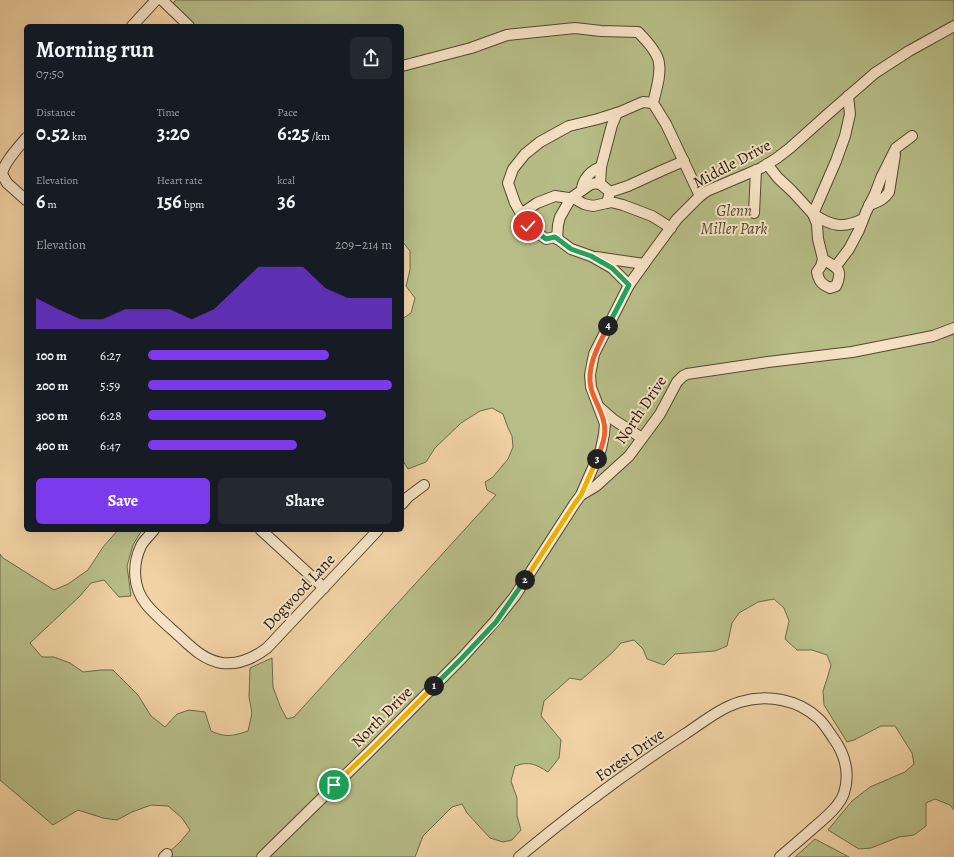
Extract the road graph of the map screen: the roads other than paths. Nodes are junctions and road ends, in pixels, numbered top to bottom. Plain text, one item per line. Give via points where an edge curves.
1 (156, 0) edge
2 (162, 0) edge
3 (134, 24) edge
4 (187, 24) edge
5 (954, 26) edge
6 (404, 65) edge
7 (848, 96) junction
8 (653, 103) junction
9 (617, 113) junction
10 (912, 136) dead end
11 (24, 141) edge
12 (684, 161) junction
13 (767, 164) junction
14 (600, 167) junction
15 (756, 170) junction
16 (1, 174) edge
17 (600, 184) junction
18 (582, 190) junction
19 (610, 192) junction
20 (700, 196) junction
21 (24, 198) edge
22 (571, 198) junction
23 (607, 203) junction
24 (754, 213) dead end
25 (522, 214) junction
26 (813, 214) junction
27 (863, 219) junction
28 (671, 228) junction
29 (557, 239) junction
30 (591, 256) junction
31 (823, 259) junction
32 (644, 264) junction
33 (836, 266) junction
34 (629, 285) junction
35 (954, 328) edge
36 (598, 406) junction
37 (642, 438) junction
38 (424, 485) dead end
39 (581, 495) junction
40 (404, 502) edge
41 (152, 532) edge
42 (263, 532) edge
43 (376, 532) edge
44 (324, 588) junction
45 (262, 857) edge
46 (520, 857) edge
47 (780, 857) edge

1 - 3 street
2 - 4 street
5 - 7 street, Middle Drive via 875,73
6 - 8 street via 471,48 507,35 575,28 638,32 650,43 660,61
7 - 13 street, Middle Drive via 790,148
7 - 26 street via 850,114 845,136
8 - 9 street via 643,102
8 - 12 street
9 - 14 street
9 - 25 street via 569,126 540,142 525,154 513,170 508,183
10 - 27 street via 896,148
11 - 16 street
12 - 19 street
12 - 20 street
13 - 15 street, Middle Drive
13 - 26 street
14 - 17 street
14 - 18 street via 585,180
15 - 20 street, Middle Drive
15 - 24 street
16 - 21 street
17 - 18 street via 591,184
17 - 19 street
18 - 22 street
19 - 23 street
20 - 28 street, Middle Drive
22 - 23 street via 593,206
22 - 25 street via 555,196 536,203
22 - 29 street via 560,217
23 - 28 street via 623,205 652,216
25 - 29 street via 528,226 546,239
26 - 27 street via 832,224 840,225 849,225
26 - 31 street
27 - 33 street via 849,249
28 - 32 street, Middle Drive
29 - 30 street via 571,249
30 - 32 street
30 - 34 street via 612,268
31 - 33 street
31 - 33 street via 817,272 823,285 830,288 836,286 839,279
32 - 34 street, Middle Drive
34 - 36 street, Middle Drive via 594,354 590,376
35 - 37 street, North Drive via 933,336 852,352 687,374 677,382 660,414
36 - 37 street
36 - 39 street, Middle Drive via 605,424 604,434 599,455
37 - 39 street, North Drive via 629,456 589,492
38 - 40 street
39 - 45 street, North Drive via 496,622
41 - 44 street, Dogwood Lane via 141,546 135,566 140,595 146,604 199,653 217,662 238,663 258,655
42 - 44 street
43 - 44 street, Dogwood Lane
46 - 47 street, Forest Drive via 653,755 722,710 740,702 760,698 784,700 813,714 833,737 846,764 844,794 836,807

